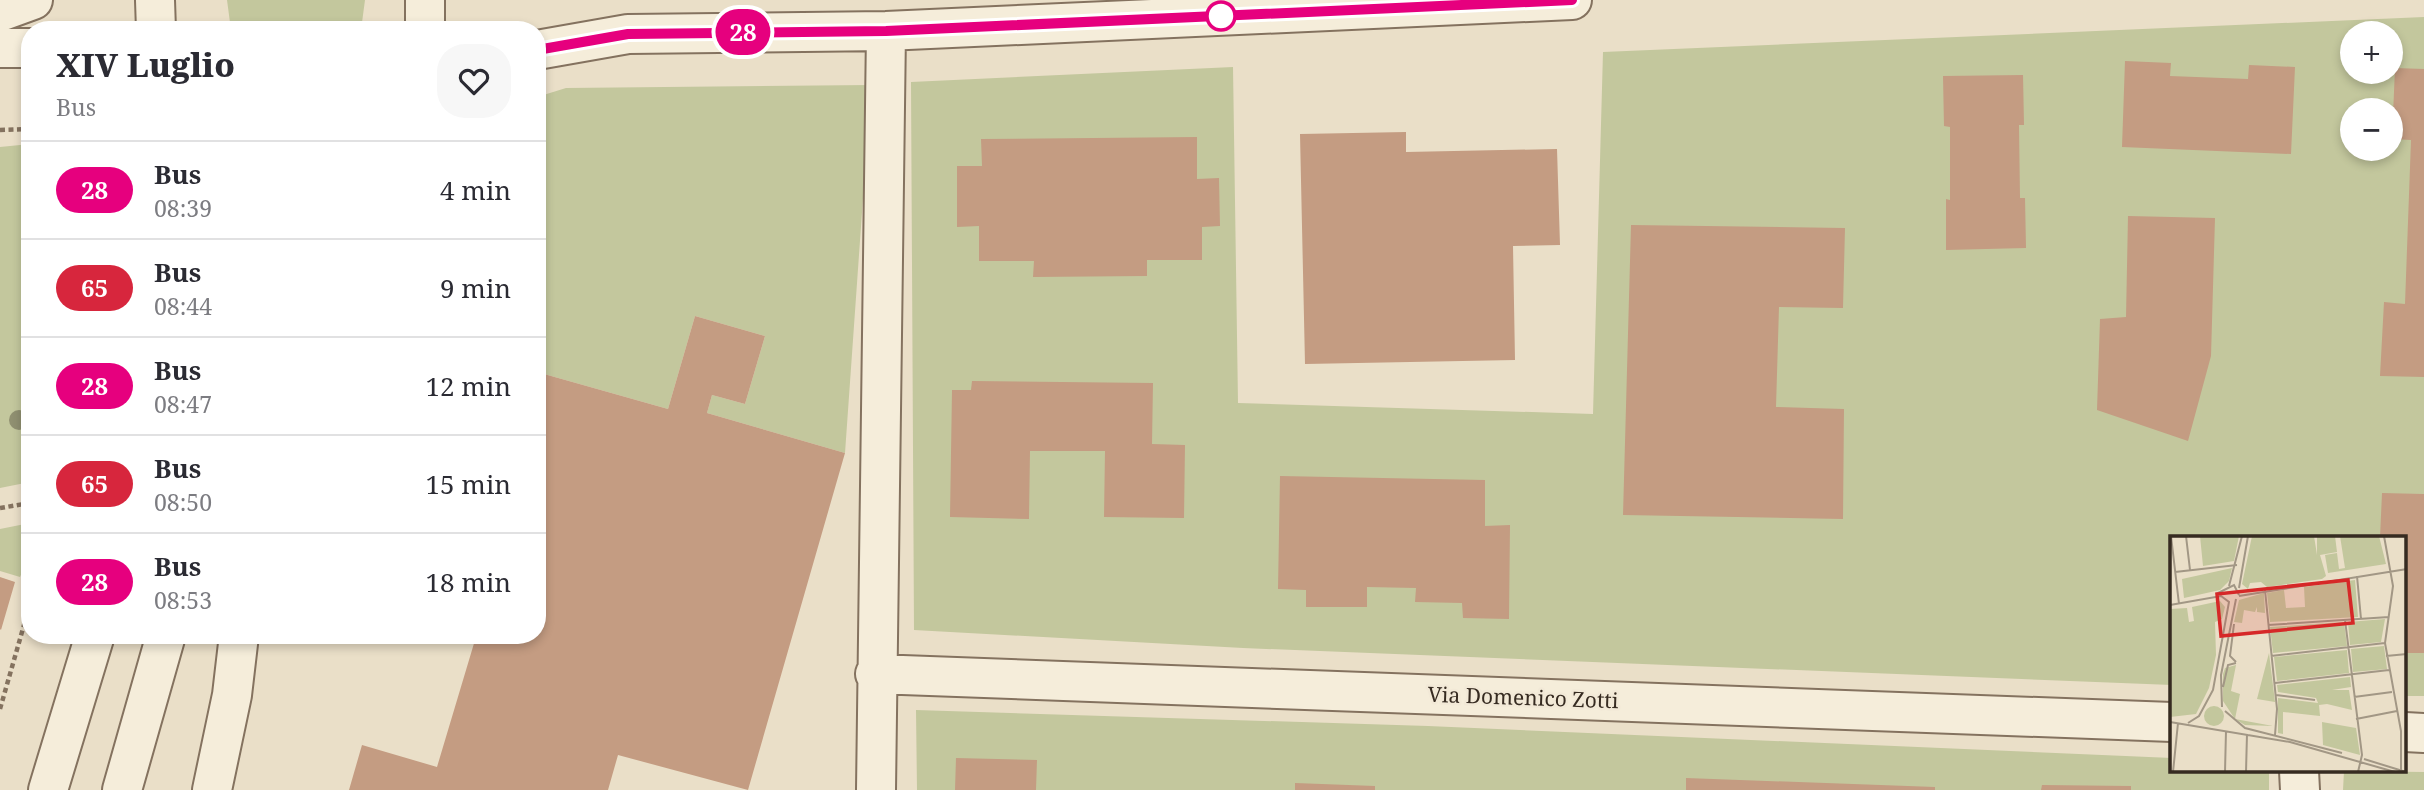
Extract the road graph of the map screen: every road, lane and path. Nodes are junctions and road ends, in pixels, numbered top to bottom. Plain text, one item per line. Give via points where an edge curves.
1 (33, 0) edge
2 (155, 0) edge
3 (425, 0) edge
4 (1572, 0) edge
5 (0, 12) edge
6 (156, 21) edge
7 (425, 21) edge
8 (886, 31) junction
9 (0, 48) edge
10 (21, 48) edge
11 (546, 48) edge
12 (21, 129) edge
13 (0, 130) edge
14 (21, 504) edge
15 (0, 508) edge
16 (21, 636) edge
17 (92, 644) edge
18 (163, 644) edge
19 (238, 644) edge
20 (875, 674) junction
21 (0, 709) edge
22 (2170, 722) edge
23 (2406, 732) edge
24 (2424, 733) edge
25 (2299, 772) edge
26 (48, 790) edge
27 (122, 790) edge
28 (212, 790) edge
29 (876, 790) edge
30 (2300, 790) edge

1 - 5 street
2 - 6 street
3 - 7 street
4 - 8 street
8 - 11 street via 628,34
8 - 20 street
9 - 10 street
12 - 13 path
14 - 15 path
16 - 21 path
17 - 26 street
18 - 27 street
19 - 28 street
20 - 22 street, Via Domenico Zotti
20 - 29 street
23 - 24 street
25 - 30 street

